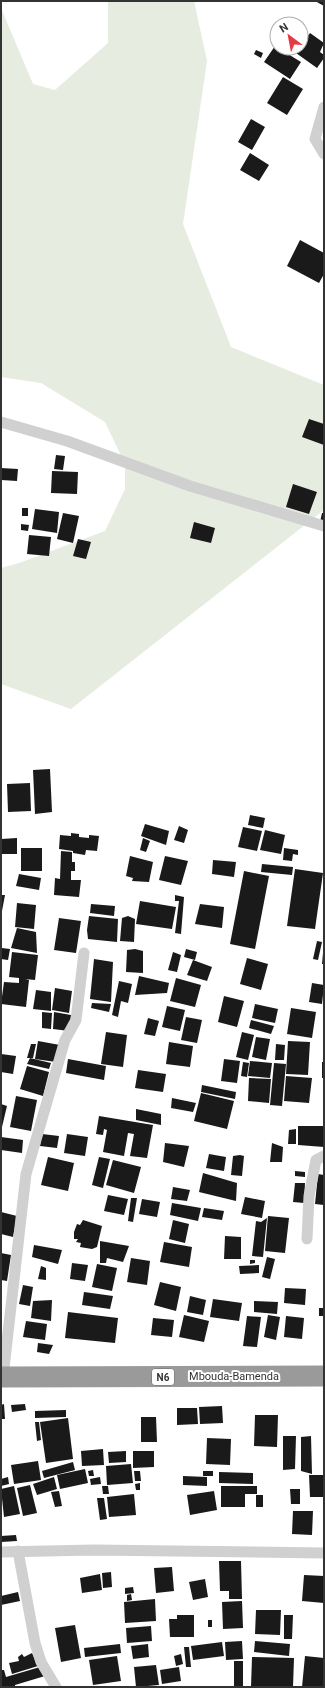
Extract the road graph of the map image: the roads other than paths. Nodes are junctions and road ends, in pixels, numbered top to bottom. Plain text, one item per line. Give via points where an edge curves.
1 (324, 107) edge
2 (324, 154) edge
3 (1, 422) edge
4 (324, 526) edge
5 (84, 953) dead end
6 (324, 1156) edge
7 (306, 1239) dead end
8 (324, 1376) edge
9 (2, 1377) edge
10 (18, 1551) junction
11 (1, 1552) edge
12 (324, 1552) edge
13 (56, 1687) edge

1 - 2 street via 315,140
3 - 4 street via 67,441 190,486
5 - 9 street via 76,1020 65,1040 26,1174
6 - 7 street via 316,1160 309,1196
8 - 9 highway, Mbouda-Bamenda / N6
10 - 11 street
10 - 12 street
10 - 13 street via 35,1643 41,1662

